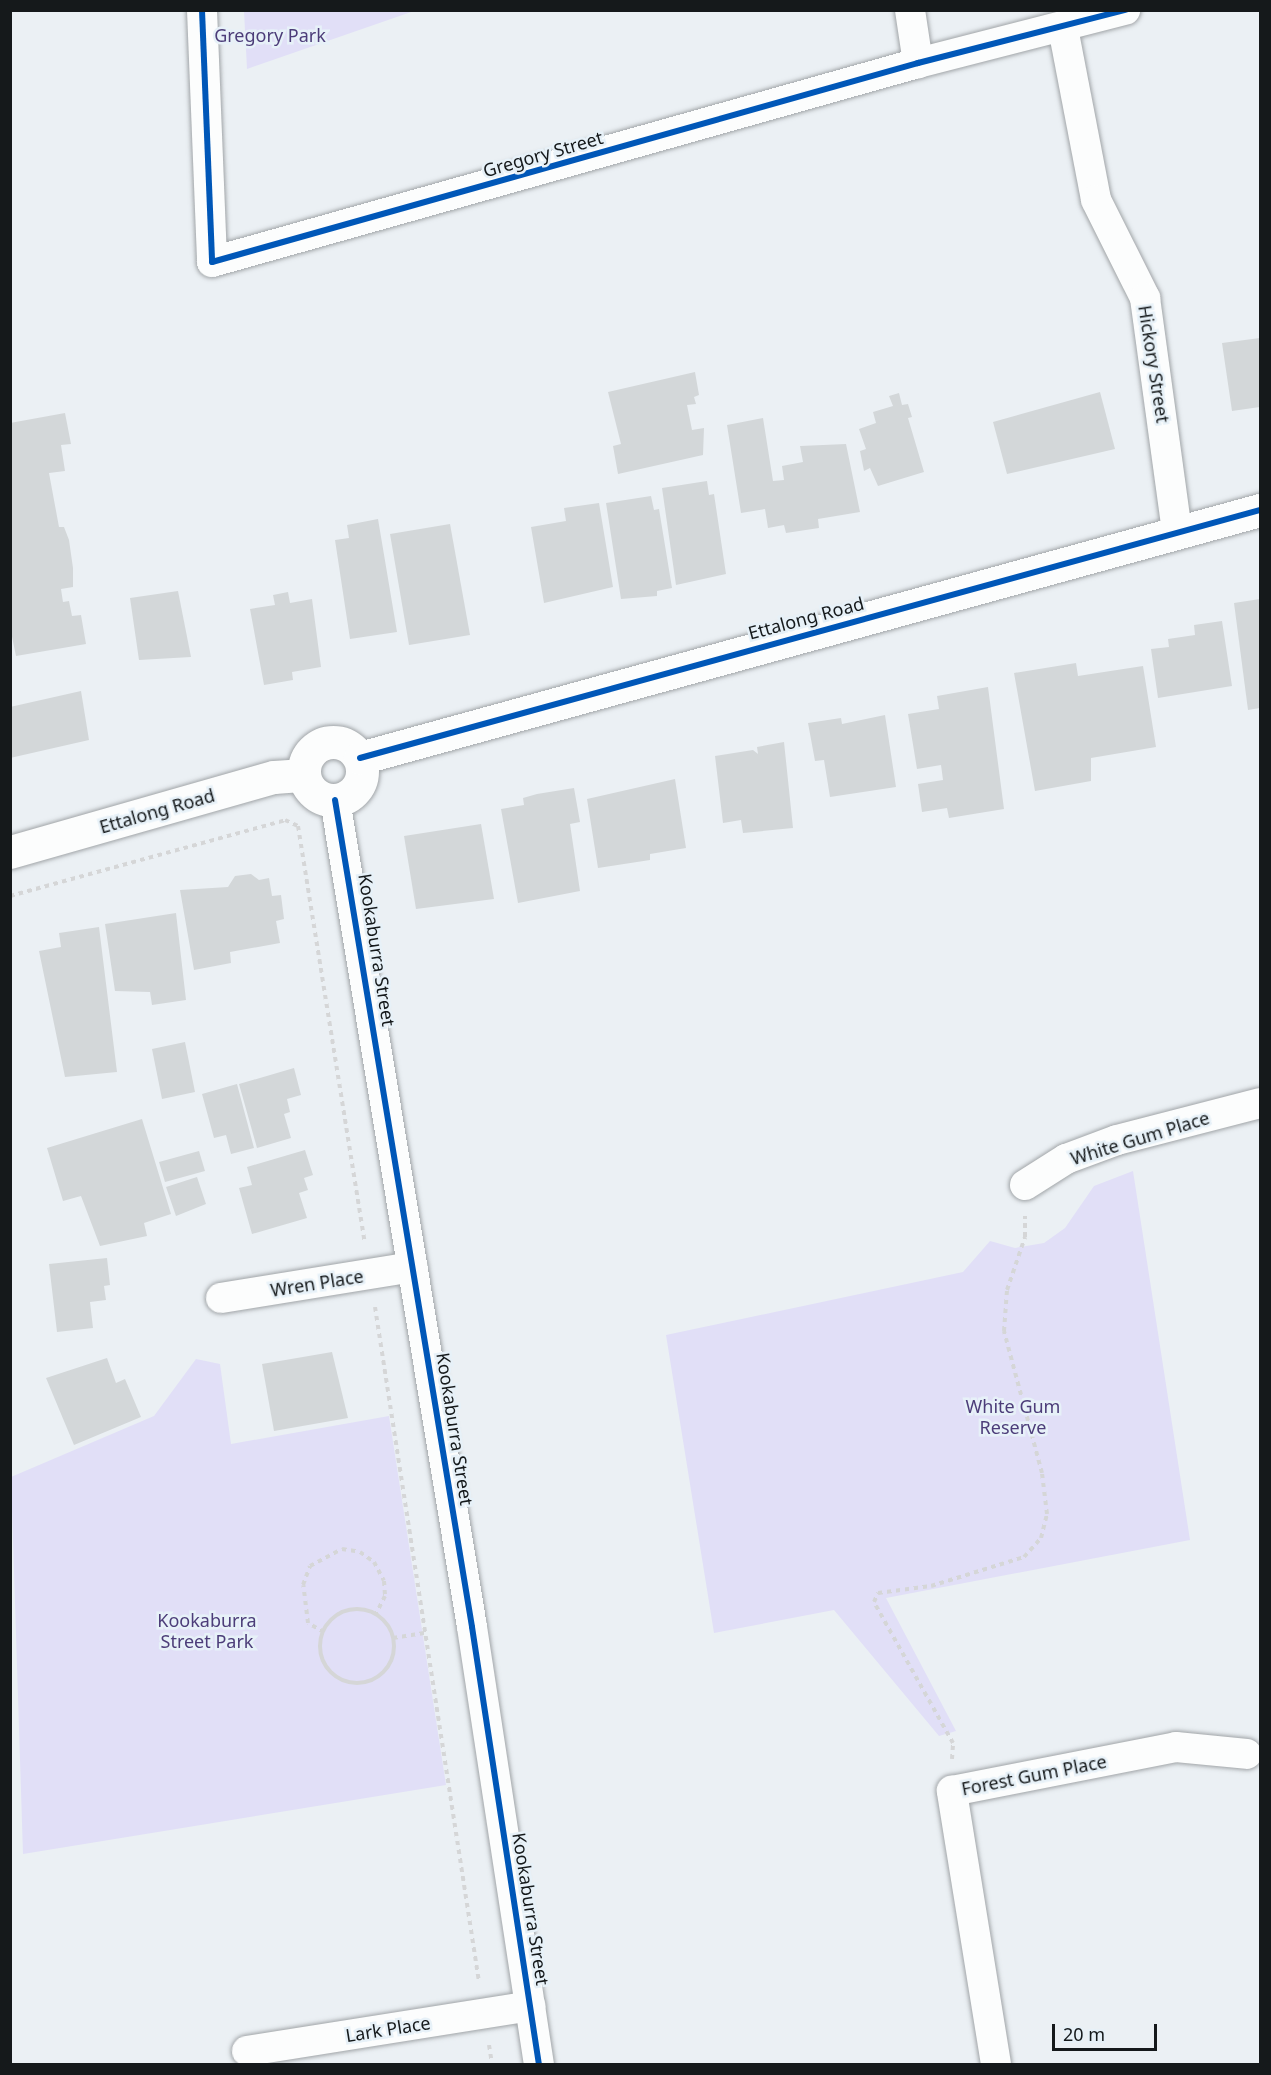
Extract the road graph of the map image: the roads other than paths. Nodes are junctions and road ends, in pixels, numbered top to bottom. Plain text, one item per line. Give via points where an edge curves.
1 (202, 10) edge
2 (910, 10) edge
3 (1125, 10) edge
4 (1063, 28) junction
5 (918, 63) junction
6 (1260, 510) edge
7 (1177, 533) junction
8 (360, 758) junction
9 (304, 774) junction
10 (335, 800) junction
11 (10, 852) edge
12 (1260, 1103) edge
13 (1025, 1185) road end
14 (413, 1267) junction
15 (221, 1298) dead end
16 (1247, 1754) dead end
17 (530, 2006) junction
18 (247, 2051) dead end
19 (539, 2064) edge
20 (996, 2064) edge

1 - 5 street, Gregory Street via 212,262
2 - 5 street
3 - 4 street, Gregory Street
4 - 5 street, Gregory Street
4 - 7 street, Hickory Street via 1096,200 1145,298
6 - 7 street, Ettalong Road
7 - 8 street, Ettalong Road
8 - 9 street via 339,741 320,744 307,757
8 - 10 street via 359,785
9 - 10 street via 312,791
9 - 11 street, Ettalong Road via 274,777
10 - 14 street, Kookaburra Street
12 - 13 street, White Gum Place via 1117,1140 1066,1159
14 - 15 street, Wren Place
14 - 17 street, Kookaburra Street
16 - 20 street, Forest Gum Place via 1176,1747 952,1791
17 - 18 street, Lark Place
17 - 19 street, Kookaburra Street

